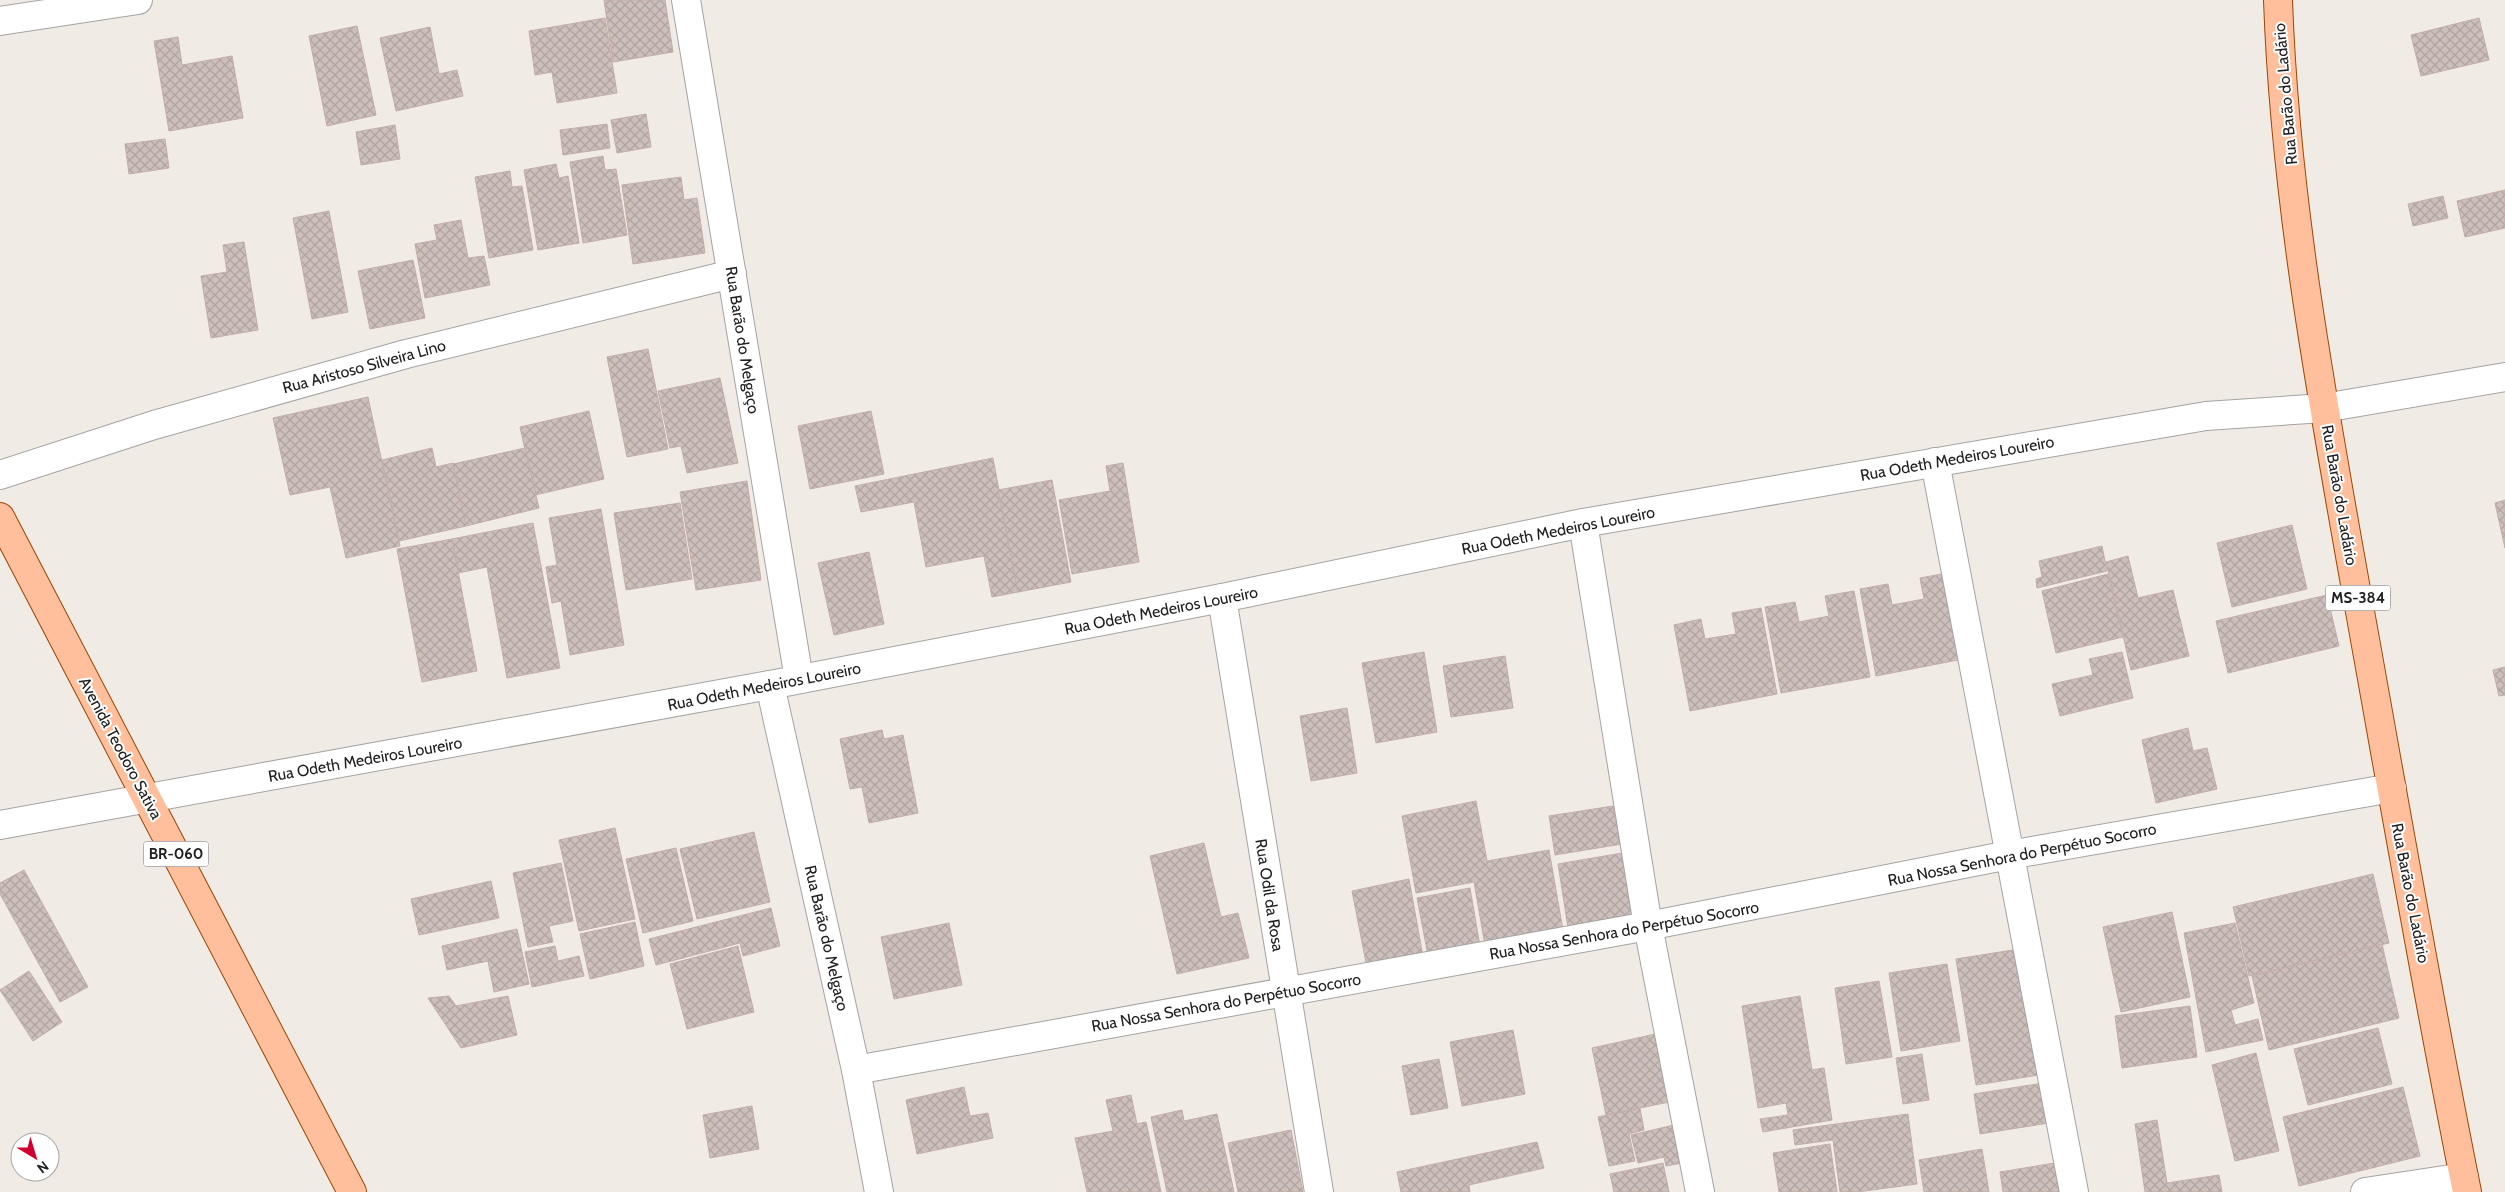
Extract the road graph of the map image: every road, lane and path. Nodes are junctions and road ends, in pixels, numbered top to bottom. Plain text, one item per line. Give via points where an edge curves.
1 (138, 0) edge
2 (686, 0) edge
3 (2278, 0) edge
4 (0, 21) edge
5 (732, 274) junction
6 (2505, 377) edge
7 (2324, 408) junction
8 (1935, 462) junction
9 (0, 475) edge
10 (0, 517) edge
11 (1583, 523) junction
12 (1222, 598) junction
13 (798, 679) junction
14 (770, 685) junction
15 (2392, 788) junction
16 (147, 798) junction
17 (0, 825) edge
18 (2009, 855) junction
19 (1648, 926) junction
20 (1285, 990) junction
21 (856, 1070) junction
22 (2465, 1184) edge
23 (352, 1192) edge
24 (879, 1192) edge
25 (1319, 1192) edge
26 (1700, 1192) edge
27 (2074, 1192) edge
28 (2364, 1192) edge

1 - 4 street
2 - 5 street, Rua Barão do Melgaço
3 - 7 main road, Rua Barão do Ladário / MS-384 via 2281,79 2300,252
5 - 9 street, Rua Aristoso Silveira Lino via 406,354 154,425
5 - 13 street, Rua Barão do Melgaço
6 - 7 street, Rua Odeth Medeiros Loureiro
7 - 8 street, Rua Odeth Medeiros Loureiro via 2206,416
7 - 15 main road, Rua Barão do Ladário / MS-384
8 - 11 street, Rua Odeth Medeiros Loureiro
8 - 18 street
10 - 16 main road, Avenida Teodoro Sativa / BR-060
11 - 12 street, Rua Odeth Medeiros Loureiro
11 - 19 street
12 - 13 street, Rua Odeth Medeiros Loureiro
12 - 20 street, Rua Odil da Rosa
13 - 14 street, Rua Odeth Medeiros Loureiro
14 - 16 street, Rua Odeth Medeiros Loureiro
14 - 21 street, Rua Barão do Melgaço
15 - 18 street, Rua Nossa Senhora do Perpétuo Socorro
15 - 22 main road, Rua Barão do Ladário / MS-384
16 - 17 street, Rua Odeth Medeiros Loureiro
16 - 23 main road, Avenida Teodoro Sativa / BR-060
18 - 19 street, Rua Nossa Senhora do Perpétuo Socorro
18 - 27 street
19 - 20 street, Rua Nossa Senhora do Perpétuo Socorro
19 - 26 street
20 - 21 street, Rua Nossa Senhora do Perpétuo Socorro
20 - 25 street, Rua Odil da Rosa
21 - 24 street, Rua Barão do Melgaço
22 - 28 street

